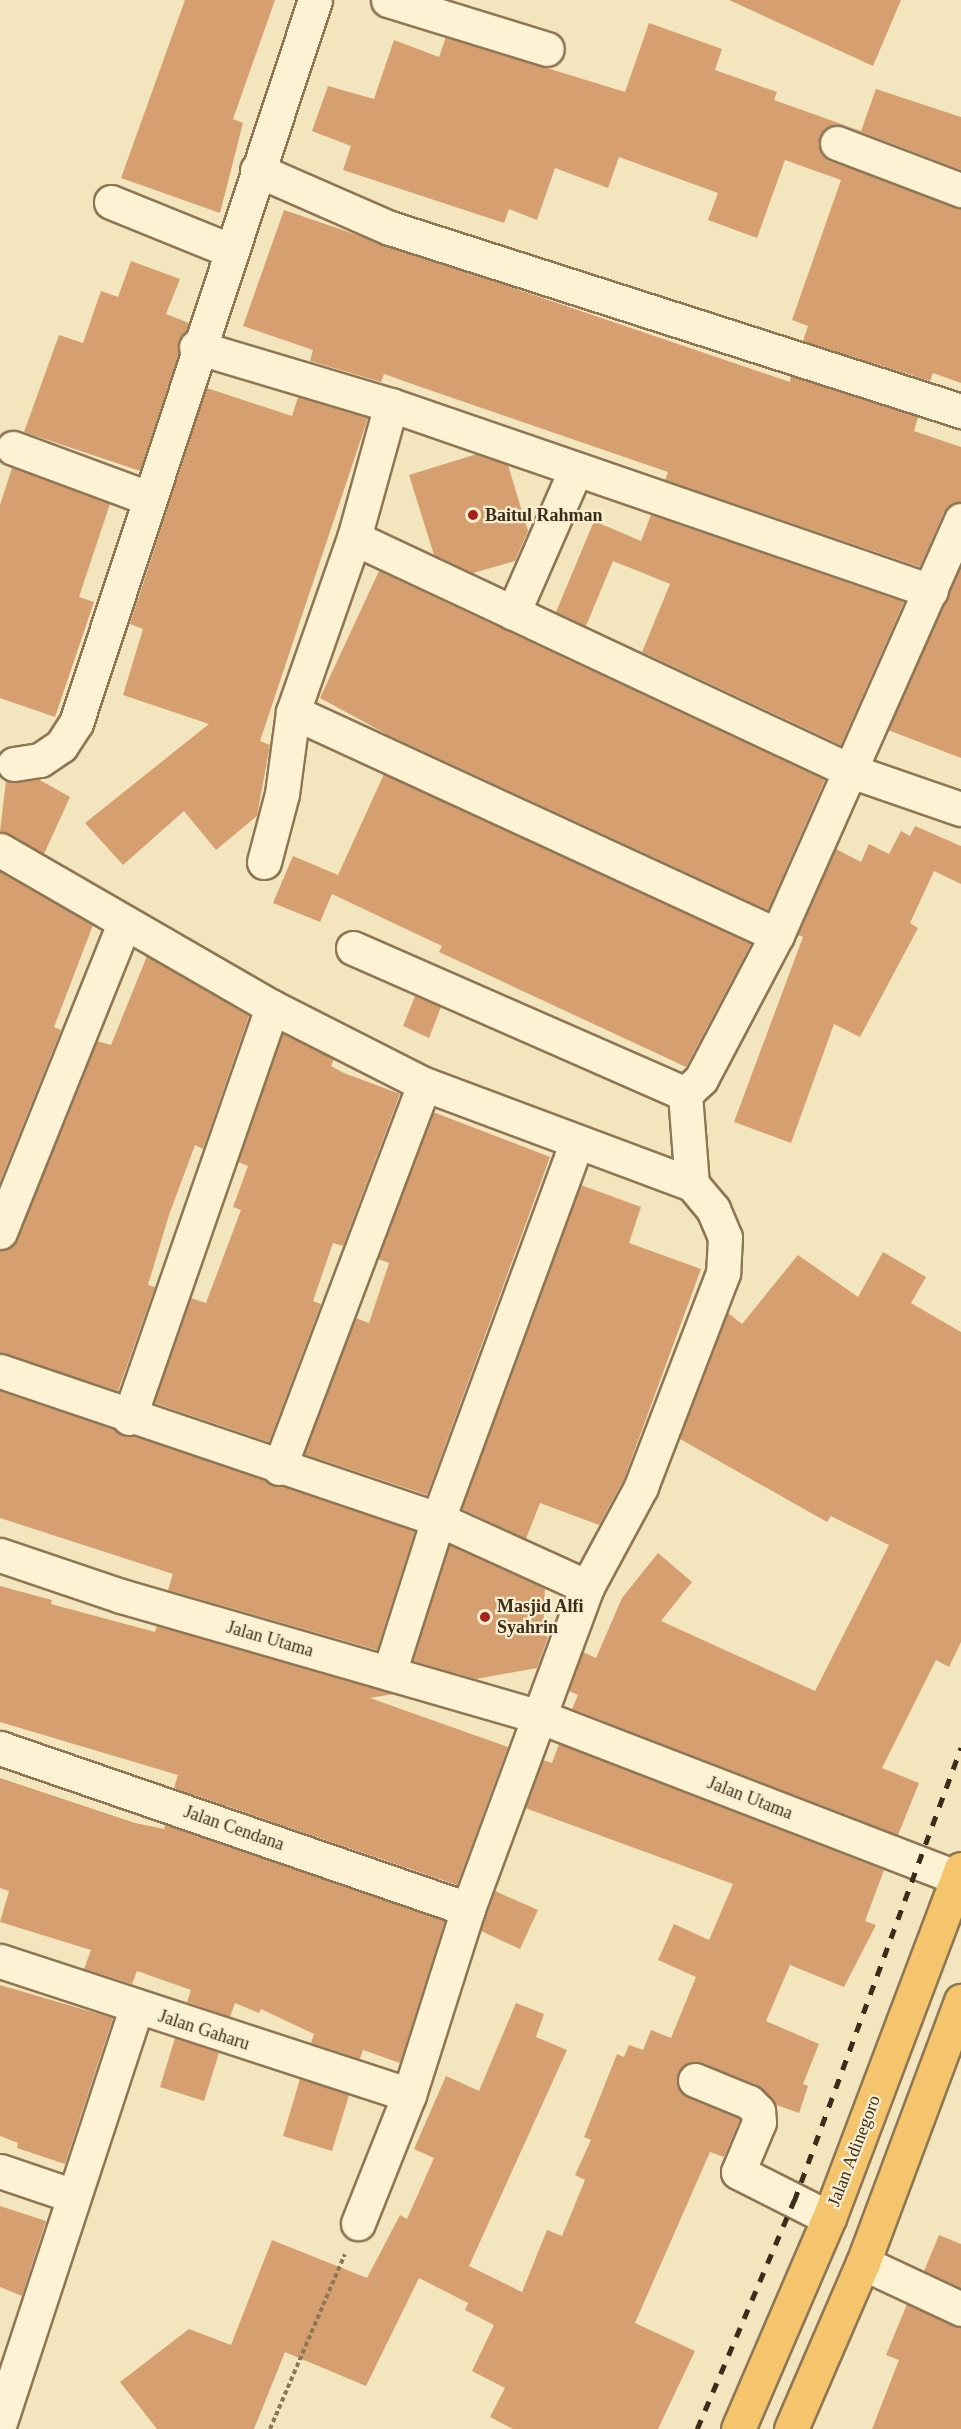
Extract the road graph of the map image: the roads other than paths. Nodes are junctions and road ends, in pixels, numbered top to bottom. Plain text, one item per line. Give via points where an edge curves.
1 (315, 0) edge
2 (388, 0) edge
3 (547, 49) dead end
4 (837, 143) dead end
5 (257, 171) junction
6 (961, 190) edge
7 (111, 202) dead end
8 (229, 250) junction
9 (196, 347) junction
10 (390, 405) junction
11 (961, 411) edge
12 (13, 447) dead end
13 (576, 469) junction
14 (148, 498) junction
15 (961, 520) edge
16 (354, 538) junction
17 (931, 591) junction
18 (513, 613) junction
19 (293, 712) junction
20 (14, 764) dead end
21 (851, 771) junction
22 (961, 809) edge
23 (0, 850) edge
24 (264, 862) dead end
25 (124, 924) junction
26 (777, 935) junction
27 (353, 948) dead end
28 (272, 1007) junction
29 (424, 1084) junction
30 (685, 1094) junction
31 (576, 1143) junction
32 (692, 1184) junction
33 (0, 1232) edge
34 (0, 1371) edge
35 (129, 1418) junction
36 (279, 1468) junction
37 (438, 1519) junction
38 (0, 1555) edge
39 (587, 1587) junction
40 (389, 1673) junction
41 (541, 1717) junction
42 (0, 1748) edge
43 (960, 1874) edge
44 (468, 1909) junction
45 (0, 1961) edge
46 (961, 2001) edge
47 (136, 2008) junction
48 (695, 2080) dead end
49 (410, 2095) junction
50 (0, 2171) edge
51 (71, 2195) junction
52 (829, 2218) junction
53 (358, 2223) road end
54 (863, 2263) junction
55 (961, 2309) edge
56 (0, 2422) edge
57 (738, 2429) edge
58 (791, 2429) edge

1 - 5 street
2 - 3 street
4 - 6 street
5 - 8 street
5 - 11 street via 390,228
7 - 8 street
8 - 9 street
9 - 10 street
9 - 14 street
10 - 13 street
10 - 16 street
12 - 14 street
13 - 17 street
13 - 18 street
14 - 20 street via 76,723 54,751 39,760
15 - 17 street
16 - 18 street
16 - 19 street
17 - 21 street
18 - 21 street
19 - 24 street via 282,794
19 - 26 street
21 - 22 street
21 - 26 street
23 - 25 street
25 - 28 street
25 - 33 street
26 - 30 street via 701,1079
27 - 30 street
28 - 29 street
28 - 35 street
29 - 31 street
29 - 36 street
30 - 32 street
31 - 32 street
31 - 37 street
32 - 39 street via 713,1209 725,1237 723,1274 641,1487
34 - 35 street
35 - 36 street
36 - 37 street
37 - 39 street
37 - 40 street
38 - 40 street, Jalan Utama
39 - 41 street
40 - 41 street, Jalan Utama
41 - 43 street, Jalan Utama
41 - 44 street
42 - 44 street, Jalan Cendana
43 - 52 highway, Jalan Adinegoro
44 - 49 street
45 - 47 street, Jalan Gaharu
46 - 54 highway
47 - 49 street, Jalan Gaharu
47 - 51 street
48 - 52 street via 749,2102 758,2111 759,2122 738,2172
49 - 53 street
50 - 51 street
51 - 56 street
52 - 57 highway, Jalan Adinegoro
54 - 55 street
54 - 58 highway

